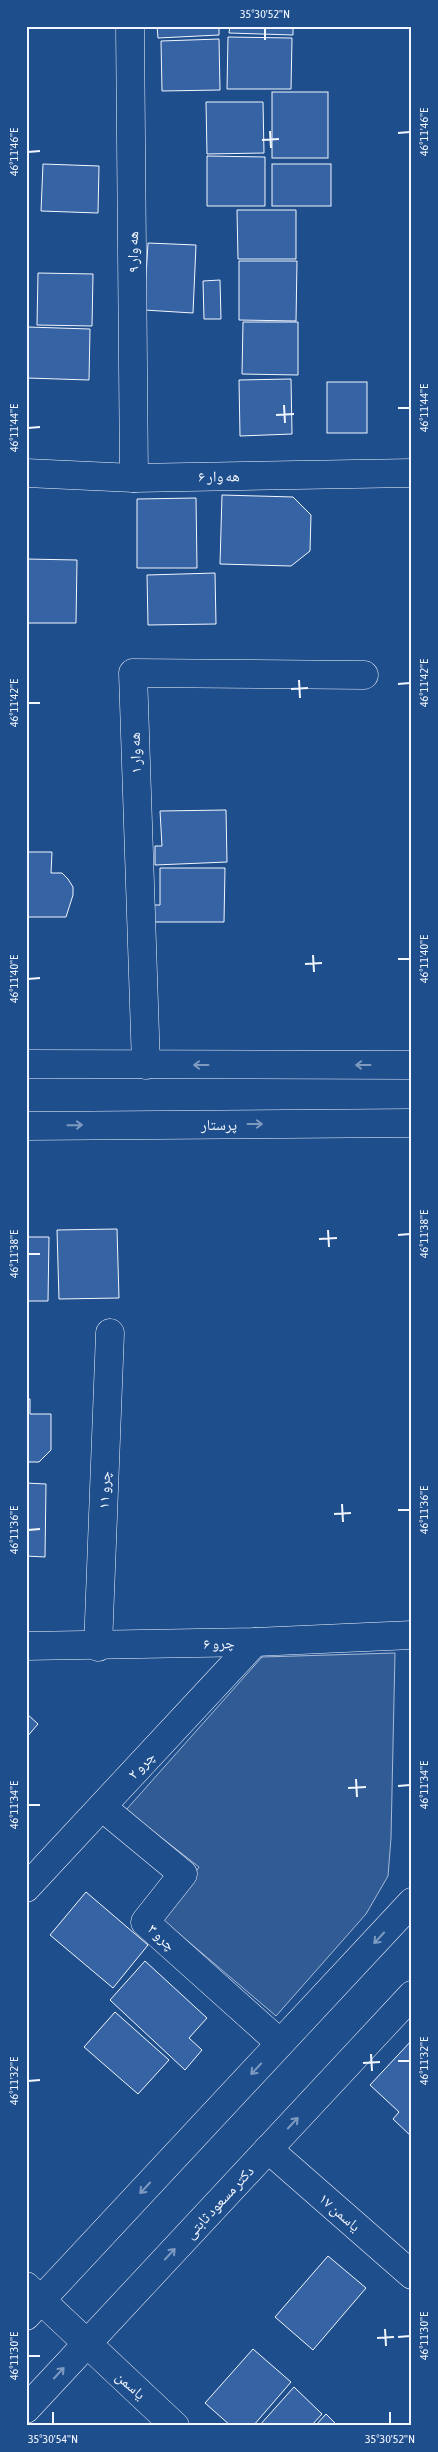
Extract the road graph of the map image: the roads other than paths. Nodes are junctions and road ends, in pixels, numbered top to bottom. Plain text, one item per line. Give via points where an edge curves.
1 (130, 26) edge
2 (26, 473) edge
3 (412, 473) edge
4 (134, 478) junction
5 (364, 675) dead end
6 (26, 1064) edge
7 (146, 1065) junction
8 (412, 1065) edge
9 (412, 1123) edge
10 (26, 1126) edge
11 (110, 1333) dead end
12 (412, 1635) edge
13 (255, 1642) junction
14 (26, 1646) edge
15 (98, 1647) junction
16 (102, 1807) junction
17 (26, 1888) edge
18 (412, 1902) edge
19 (412, 1995) edge
20 (280, 2043) junction
21 (268, 2149) junction
22 (412, 2275) edge
23 (31, 2301) edge
24 (86, 2345) junction
25 (26, 2409) edge
26 (175, 2426) edge

1 - 4 street, هه وار ۹
2 - 4 street, هه وار ۶
3 - 4 street, هه وار ۶
5 - 7 street, هه وار ۱ via 132,673
6 - 7 street
8 -> 7 street
10 -> 9 street, پرستار
11 - 15 street, چرو ۱۱
12 - 13 street, چرو ۶
13 - 15 street, چرو ۶
13 - 16 street, چرو ۲
14 - 15 street, چرو ۶
16 - 17 street, چرو ۲
16 - 20 street, چرو ۳ via 183,1874 145,1922
18 -> 20 street
21 -> 19 street, دکتر مسعود ثابتی
20 -> 23 street
21 - 22 street, یاسمن ۱۷
24 -> 21 street, دکتر مسعود ثابتی
23 - 24 street, یاسمن
25 -> 24 street, دکتر مسعود ثابتی
24 - 26 street, یاسمن

